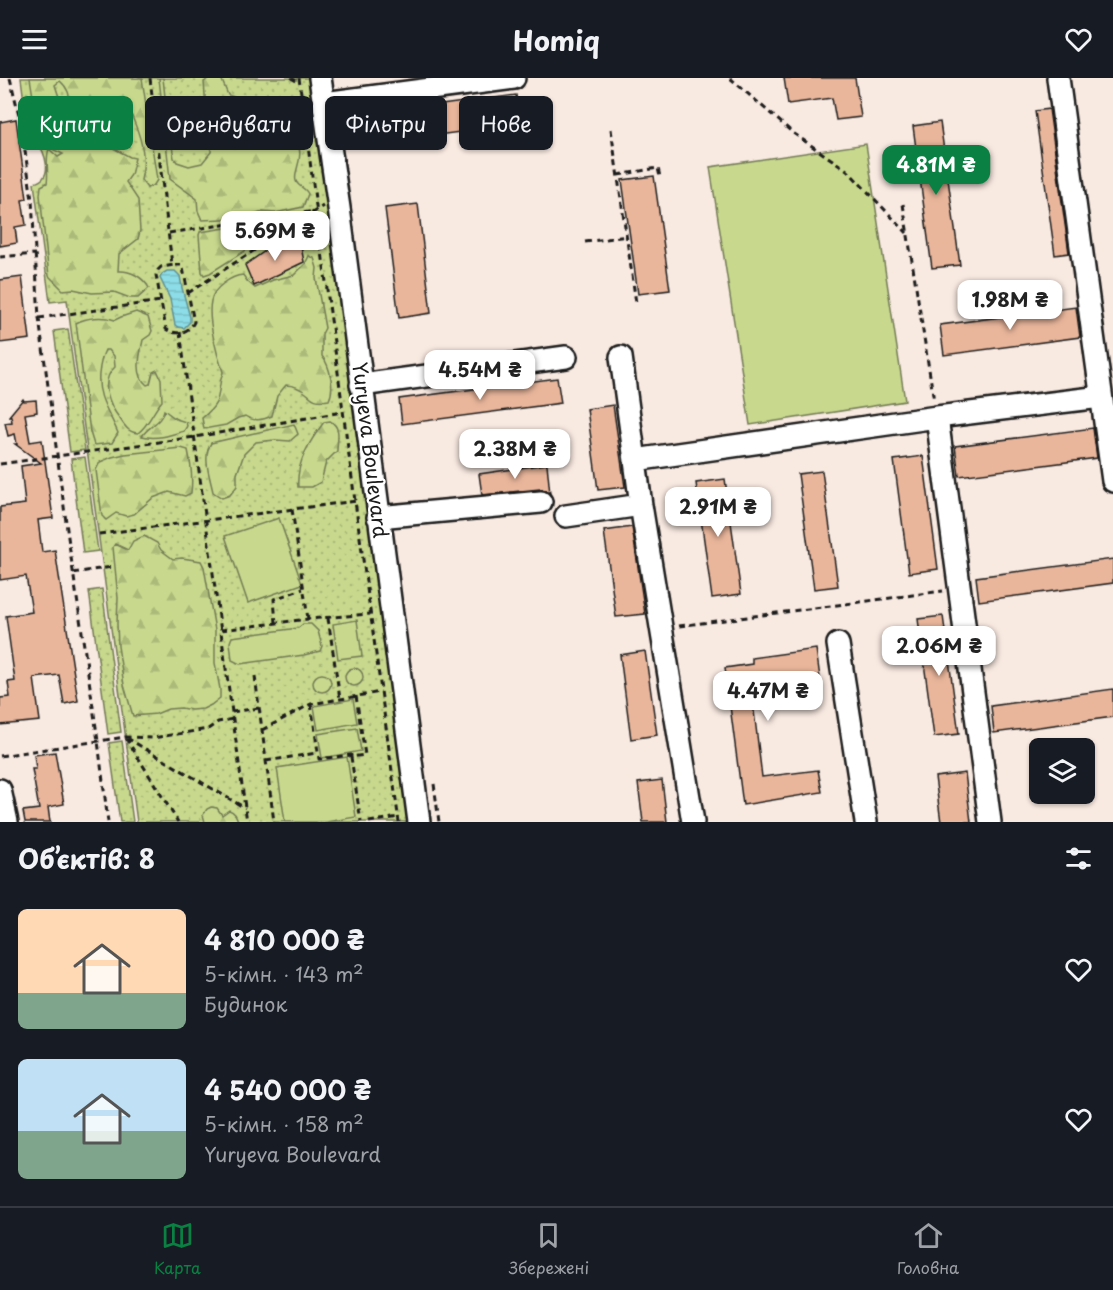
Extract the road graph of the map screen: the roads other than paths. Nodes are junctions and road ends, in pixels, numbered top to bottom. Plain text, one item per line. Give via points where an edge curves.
1 (514, 78) edge
2 (1058, 78) edge
3 (306, 80) edge
4 (324, 103) junction
5 (566, 357) dead end
6 (621, 357) dead end
7 (361, 385) junction
8 (1101, 397) junction
9 (937, 417) junction
10 (635, 460) junction
11 (1113, 481) edge
12 (541, 502) dead end
13 (641, 505) junction
14 (377, 508) junction
15 (566, 516) dead end
16 (838, 644) dead end
17 (0, 790) edge
18 (405, 820) edge
19 (7, 822) edge
20 (693, 822) edge
21 (866, 822) edge
22 (990, 822) edge

1 - 4 street
2 - 8 street
3 - 4 street, Yuryeva Boulevard
4 - 7 street, Yuryeva Boulevard
5 - 7 street
6 - 10 street
7 - 14 street, Yuryeva Boulevard
8 - 9 street
8 - 11 street
9 - 10 street
9 - 22 street
10 - 13 street
12 - 14 street
13 - 15 street
13 - 20 street
14 - 18 street, Yuryeva Boulevard
16 - 21 street
17 - 19 street

